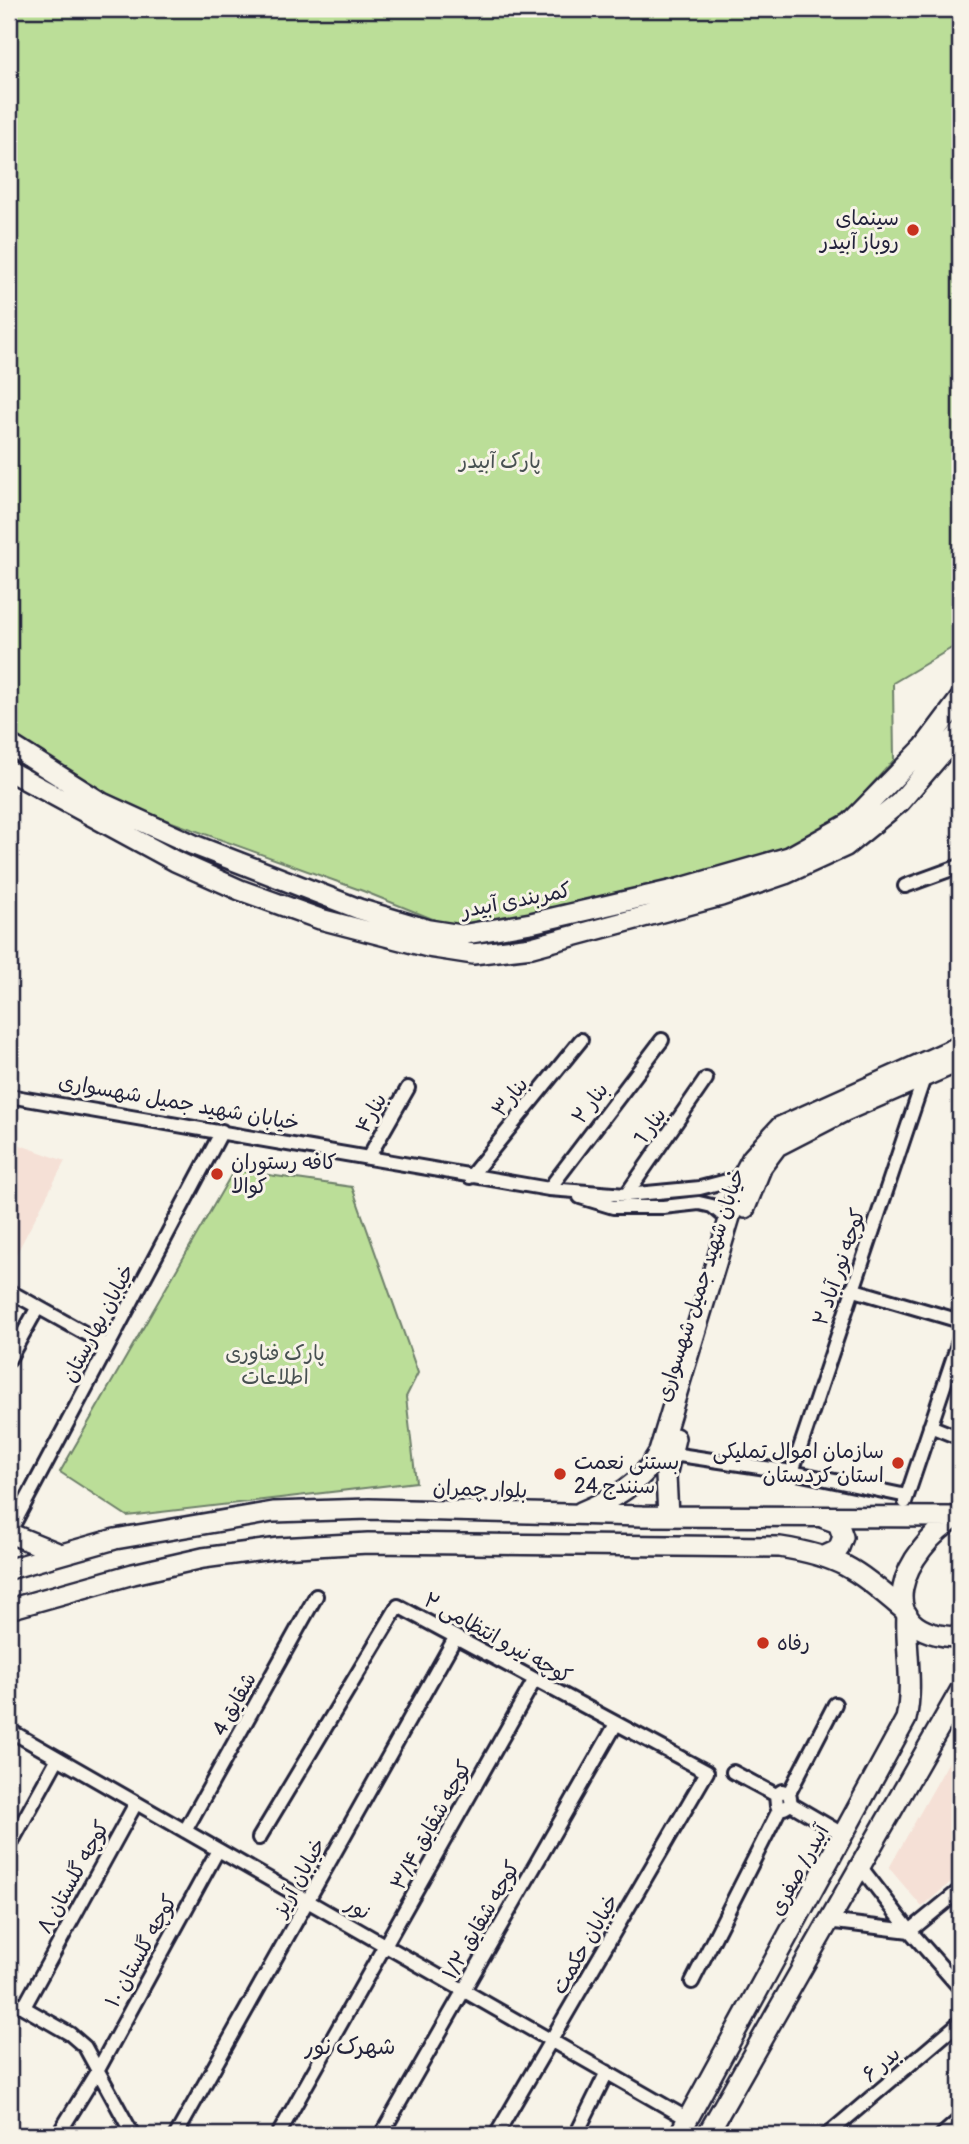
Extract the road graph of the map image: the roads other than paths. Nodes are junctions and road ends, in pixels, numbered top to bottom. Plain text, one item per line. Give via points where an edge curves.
1 (960, 699) edge
2 (960, 732) edge
3 (9, 744) edge
4 (9, 771) edge
5 (960, 866) edge
6 (905, 887) dead end
7 (581, 1040) dead end
8 (662, 1040) dead end
9 (960, 1046) edge
10 (960, 1061) edge
11 (925, 1074) junction
12 (706, 1079) dead end
13 (408, 1088) dead end
14 (9, 1096) edge
15 (222, 1131) junction
16 (368, 1158) junction
17 (470, 1177) junction
18 (742, 1177) junction
19 (549, 1189) junction
20 (626, 1195) junction
21 (729, 1220) junction
22 (851, 1289) junction
23 (9, 1292) edge
24 (38, 1307) junction
25 (960, 1321) edge
26 (960, 1338) edge
27 (108, 1346) junction
28 (9, 1359) edge
29 (930, 1426) junction
30 (960, 1438) edge
31 (665, 1453) junction
32 (792, 1472) junction
33 (574, 1514) junction
34 (668, 1516) junction
35 (958, 1516) edge
36 (824, 1518) junction
37 (9, 1533) edge
38 (58, 1553) junction
39 (825, 1556) junction
40 (9, 1569) edge
41 (316, 1596) dead end
42 (9, 1609) edge
43 (905, 1612) junction
44 (960, 1637) edge
45 (455, 1639) junction
46 (534, 1681) junction
47 (960, 1691) edge
48 (835, 1704) dead end
49 (615, 1724) junction
50 (9, 1730) edge
51 (58, 1758) junction
52 (707, 1772) joint
53 (733, 1772) dead end
54 (784, 1800) junction
55 (136, 1803) junction
56 (185, 1831) junction
57 (844, 1835) junction
58 (259, 1838) dead end
59 (9, 1847) edge
60 (218, 1850) junction
61 (859, 1865) junction
62 (960, 1890) edge
63 (307, 1901) junction
64 (827, 1921) junction
65 (910, 1931) junction
66 (385, 1945) junction
67 (692, 1982) dead end
68 (960, 1988) edge
69 (463, 1990) junction
70 (9, 1999) edge
71 (24, 2007) junction
72 (960, 2022) edge
73 (551, 2040) junction
74 (98, 2070) junction
75 (607, 2072) junction
76 (960, 2119) edge
77 (684, 2127) edge
78 (58, 2135) edge
79 (132, 2135) edge
80 (176, 2135) edge
81 (278, 2135) edge
82 (381, 2135) edge
83 (496, 2135) edge
84 (576, 2135) edge
85 (707, 2135) edge
86 (827, 2135) edge
87 (942, 2135) edge

1 - 3 main road, کمربندی آبیدر via 924,747 850,823 789,857 678,889 461,935 359,909 194,845 103,803
2 - 4 main road, کمربندی آبیدر via 900,802 846,846 797,869 721,897 532,947 473,954 320,919 240,890
5 - 6 street
7 - 17 street, بنار۳
8 - 19 street, بنار ۲
9 - 18 main road, خیابان شهید جمیل شهسواری via 780,1127 752,1158
10 - 11 main road, خیابان شهید جمیل شهسواری
11 - 22 street, کوچه نور آباد ۲
11 - 31 main road, خیابان شهید جمیل شهسواری via 777,1146 762,1166
12 - 20 street, بنار 1
13 - 16 street, بنار۴
14 - 15 street, خیابان شهید جمیل شهسواری
15 - 16 street, خیابان شهید جمیل شهسواری
15 - 27 street, خیابان بهارستان
16 - 17 street, خیابان شهید جمیل شهسواری
17 - 19 street, خیابان شهید جمیل شهسواری
18 - 20 street, خیابان شهید جمیل شهسواری via 700,1188
18 - 21 main road, خیابان شهید جمیل شهسواری
19 - 20 street, خیابان شهید جمیل شهسواری
19 - 21 street, خیابان شهید جمیل شهسواری via 613,1206 699,1202
21 - 31 main road, خیابان شهید جمیل شهسواری
22 - 25 street
22 - 32 street, کوچه نور آباد ۲
23 - 24 street
24 - 27 street
24 - 28 street
26 - 29 street
27 - 37 street, خیابان بهارستان
29 - 30 street
29 - 32 street via 906,1499
31 - 32 street
31 - 33 main road, خیابان شهید جمیل شهسواری via 619,1496
31 - 34 main road, خیابان شهید جمیل شهسواری
33 - 34 main road, بلوار چمران
33 - 38 main road, بلوار چمران via 273,1511
34 - 36 main road, بلوار چمران
35 - 36 main road, بلوار چمران
35 - 43 main road, آبیدر/ صفری via 909,1563 901,1587
36 - 39 main road via 838,1523 843,1537 838,1550
37 - 38 main road
38 - 40 main road, بلوار چمران
39 - 42 main road via 780,1547 641,1544 368,1543 279,1548 144,1571
39 - 43 main road via 844,1563
41 - 56 street, شقایق 4
43 - 44 main road via 920,1627 944,1637
43 - 57 main road, آبیدر/ صفری via 911,1678 906,1718
45 - 46 street, کوچه نیرو انتظامی ۲
45 - 58 street, کوچه نیرو انتظامی ۲ via 398,1606
45 - 63 street, خیابان آریز
46 - 49 street, کوچه نیرو انتظامی ۲
46 - 66 street, کوچه شقایق ۳/۴
47 - 61 main road
48 - 54 street
49 - 52 street, کوچه نیرو انتظامی ۲
49 - 69 street, کوچه شقایق ۱/۲
50 - 51 street, نور
51 - 55 street, نور
51 - 59 street
52 - 73 street, خیابان حکمت
53 - 54 street
54 - 57 street
54 - 67 street
55 - 56 street, نور
55 - 71 street, کوچه گلستان ۸
56 - 60 street, نور
57 - 77 main road, آبیدر/ صفری
60 - 63 street, نور
60 - 74 street, کوچه گلستان ۱۰
61 - 64 main road
61 - 65 street
62 - 65 street
63 - 66 street, نور
63 - 80 street, خیابان آریز
64 - 65 street
64 - 85 main road
65 - 68 street
66 - 69 street, نور
66 - 81 street, کوچه شقایق ۳/۴
69 - 73 street, نور
69 - 82 street, کوچه شقایق ۱/۲
70 - 71 street
71 - 74 street via 70,2034 85,2047
72 - 86 street, بدر ۶
73 - 75 street, نور
73 - 83 street, خیابان حکمت
74 - 78 street, کوچه گلستان ۱۰
74 - 79 street
75 - 77 street, نور
75 - 84 street
76 - 87 street

